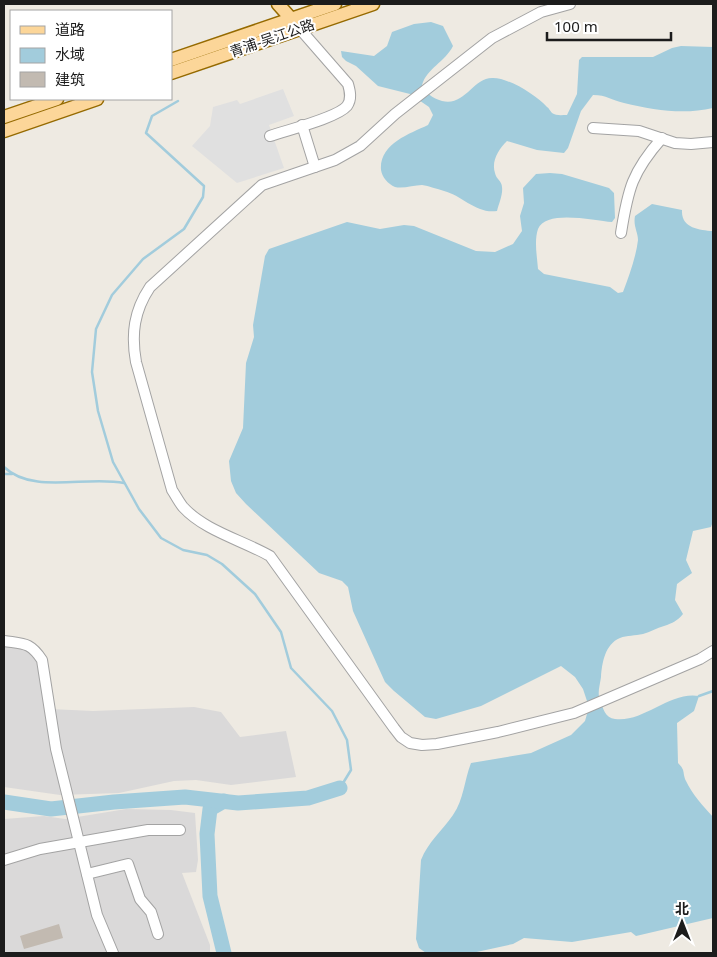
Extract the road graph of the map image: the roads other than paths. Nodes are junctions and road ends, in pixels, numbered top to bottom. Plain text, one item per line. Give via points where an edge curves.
1 (278, 4) edge
2 (335, 4) edge
3 (373, 4) edge
4 (570, 4) edge
5 (291, 19) junction
6 (300, 28) junction
7 (172, 60) edge
8 (172, 73) edge
9 (54, 100) edge
10 (94, 100) edge
11 (4, 117) edge
12 (302, 125) junction
13 (593, 128) dead end
14 (4, 131) edge
15 (270, 136) dead end
16 (662, 138) junction
17 (713, 142) edge
18 (315, 167) junction
19 (620, 233) dead end
20 (4, 642) edge
21 (713, 651) edge
22 (180, 830) dead end
23 (79, 842) junction
24 (4, 860) edge
25 (87, 874) junction
26 (158, 934) dead end
27 (113, 953) edge

1 - 5 main road
2 - 5 main road, 青浦-吴江公路
3 - 6 main road, 青浦-吴江公路
4 - 18 street via 541,12 492,38 395,114 360,146
5 - 6 main road
5 - 7 main road, 青浦-吴江公路
6 - 8 main road, 青浦-吴江公路
6 - 12 street via 348,84 351,93 346,107 336,114
9 - 11 main road
10 - 14 main road
12 - 15 street
12 - 18 street
13 - 16 street via 631,130
16 - 17 street via 674,143
16 - 19 street via 637,171 630,187
18 - 21 street via 262,185 150,287 136,313 133,330 136,362 172,490 182,506 212,528 270,556 394,728 410,743 422,746 437,744 574,713
20 - 23 street via 24,644 34,649 42,660 56,749
22 - 23 street via 148,830
23 - 24 street via 40,848
23 - 25 street
25 - 26 street via 128,864 140,899 151,912
25 - 27 street via 97,915

